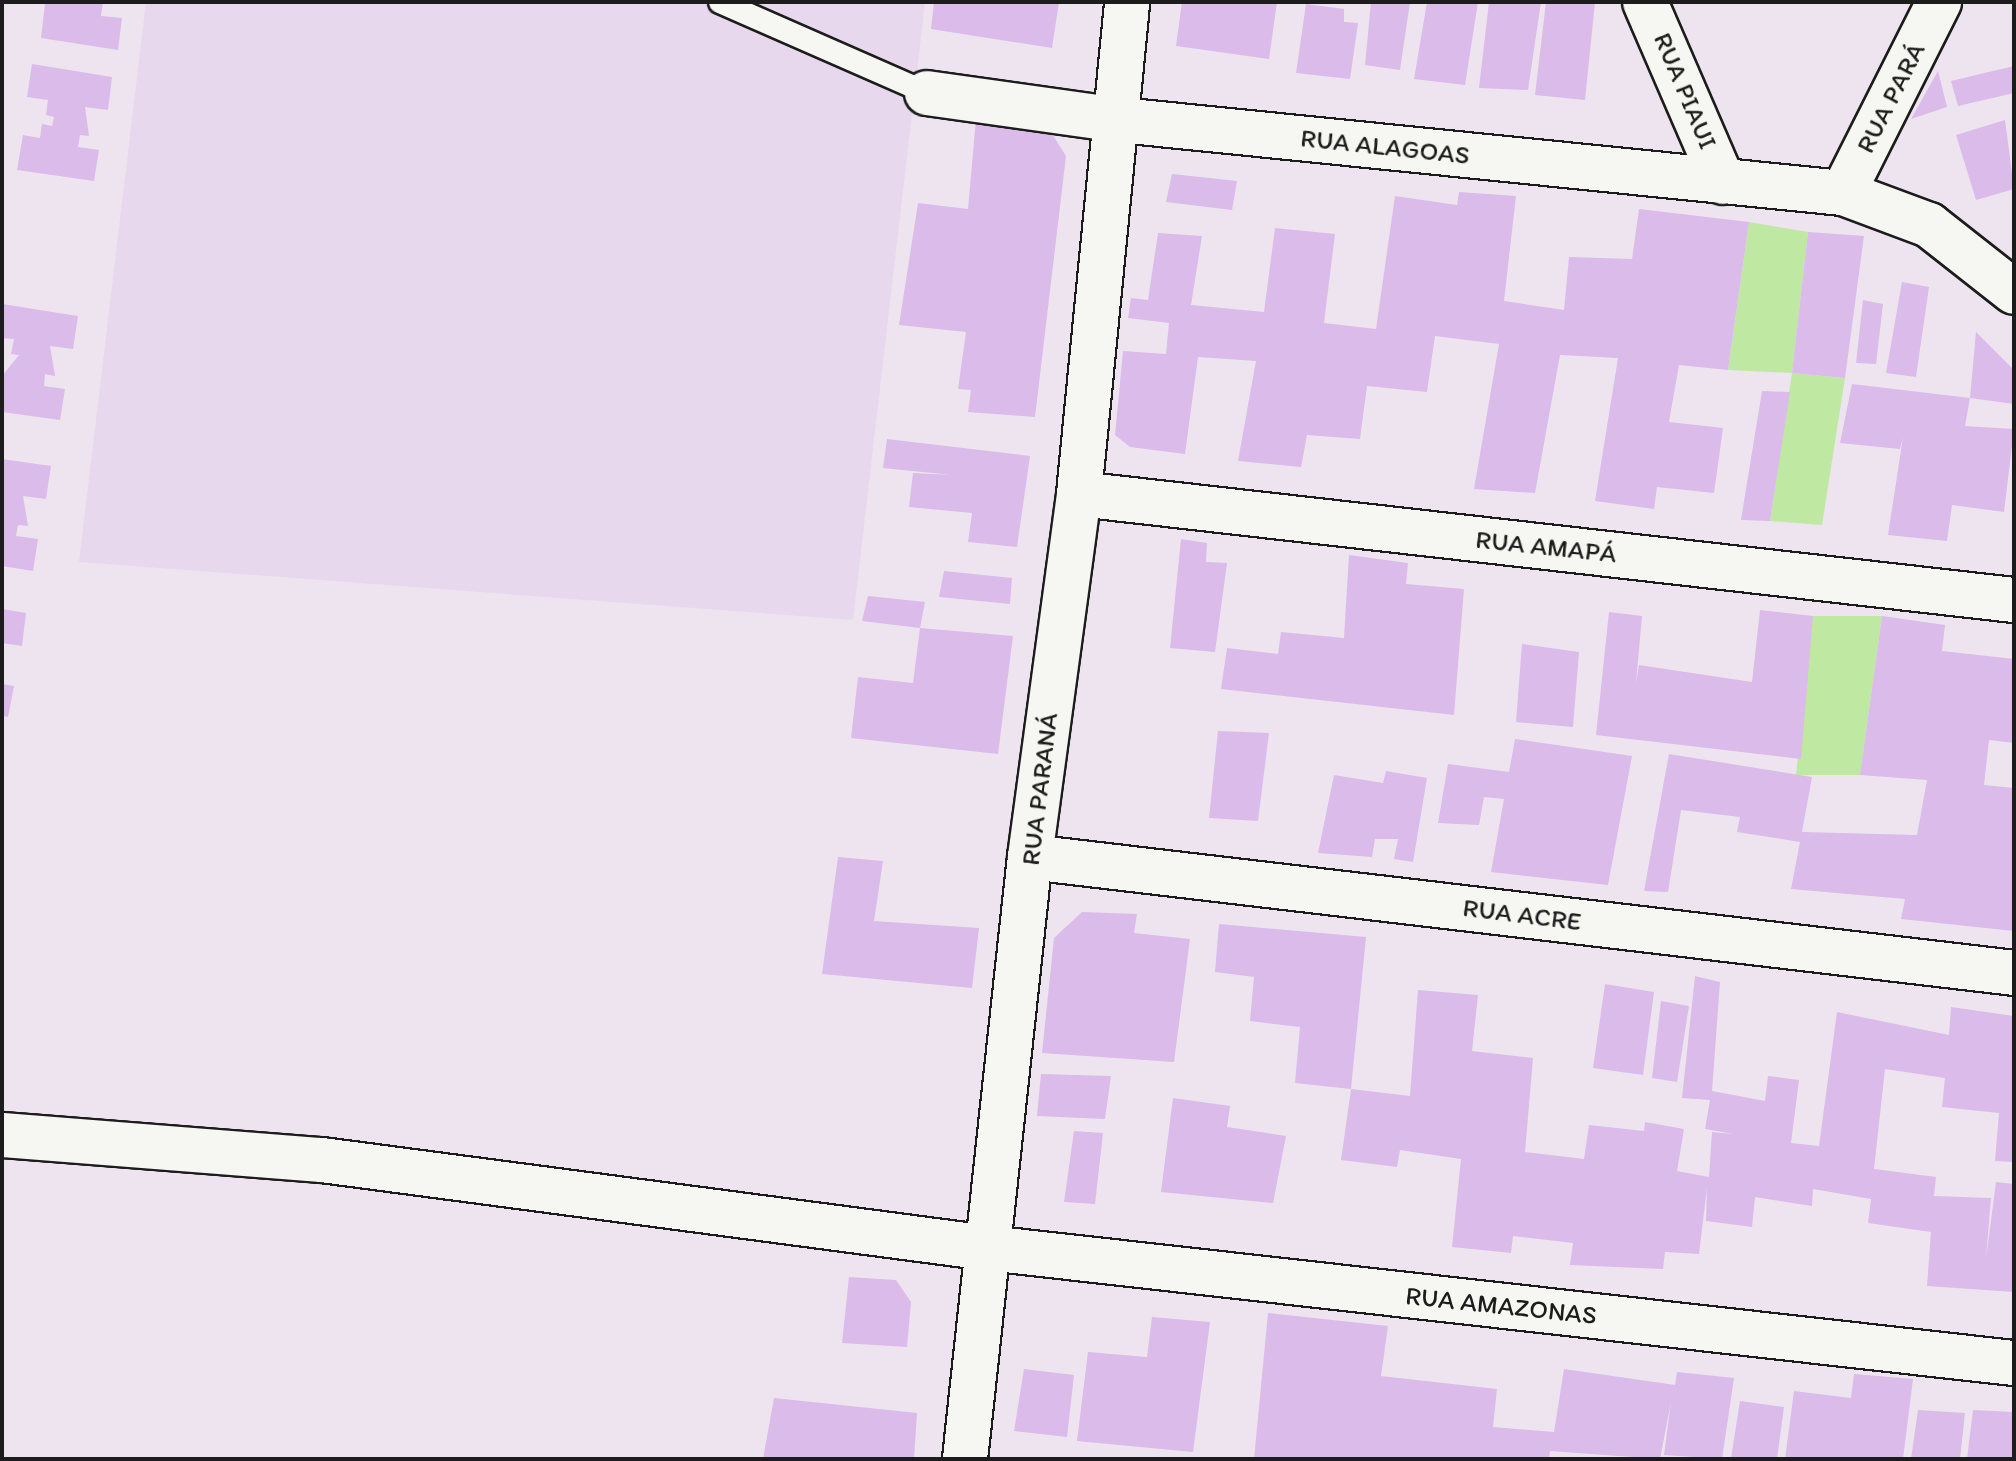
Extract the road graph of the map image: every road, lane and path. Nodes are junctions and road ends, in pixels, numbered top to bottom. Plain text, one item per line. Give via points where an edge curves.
1 (720, 2) edge
2 (1127, 2) edge
3 (1645, 2) edge
4 (1939, 2) edge
5 (927, 93) joint
6 (1120, 120) junction
7 (1723, 182) junction
8 (1843, 193) junction
9 (2014, 292) edge
10 (1079, 494) junction
11 (2014, 600) edge
12 (1030, 857) junction
13 (2014, 973) edge
14 (2, 1135) edge
15 (988, 1248) junction
16 (2014, 1363) edge
17 (965, 1459) edge

1 - 5 lane
2 - 6 street, RUA PARANÁ
3 - 7 street, RUA PIAUI
4 - 8 street, RUA PARÁ
5 - 6 street, RUA ALAGOAS
6 - 7 street, RUA ALAGOAS
6 - 10 street, RUA PARANÁ
7 - 8 street, RUA ALAGOAS
8 - 9 street, RUA ALAGOAS via 1929,225
10 - 11 street, RUA AMAPÁ
10 - 12 street, RUA PARANÁ
12 - 13 street, RUA ACRE
12 - 15 street, RUA PARANÁ
14 - 15 street, RUA AMAZONAS via 322,1160
15 - 16 street, RUA AMAZONAS
15 - 17 street, RUA PARANÁ

